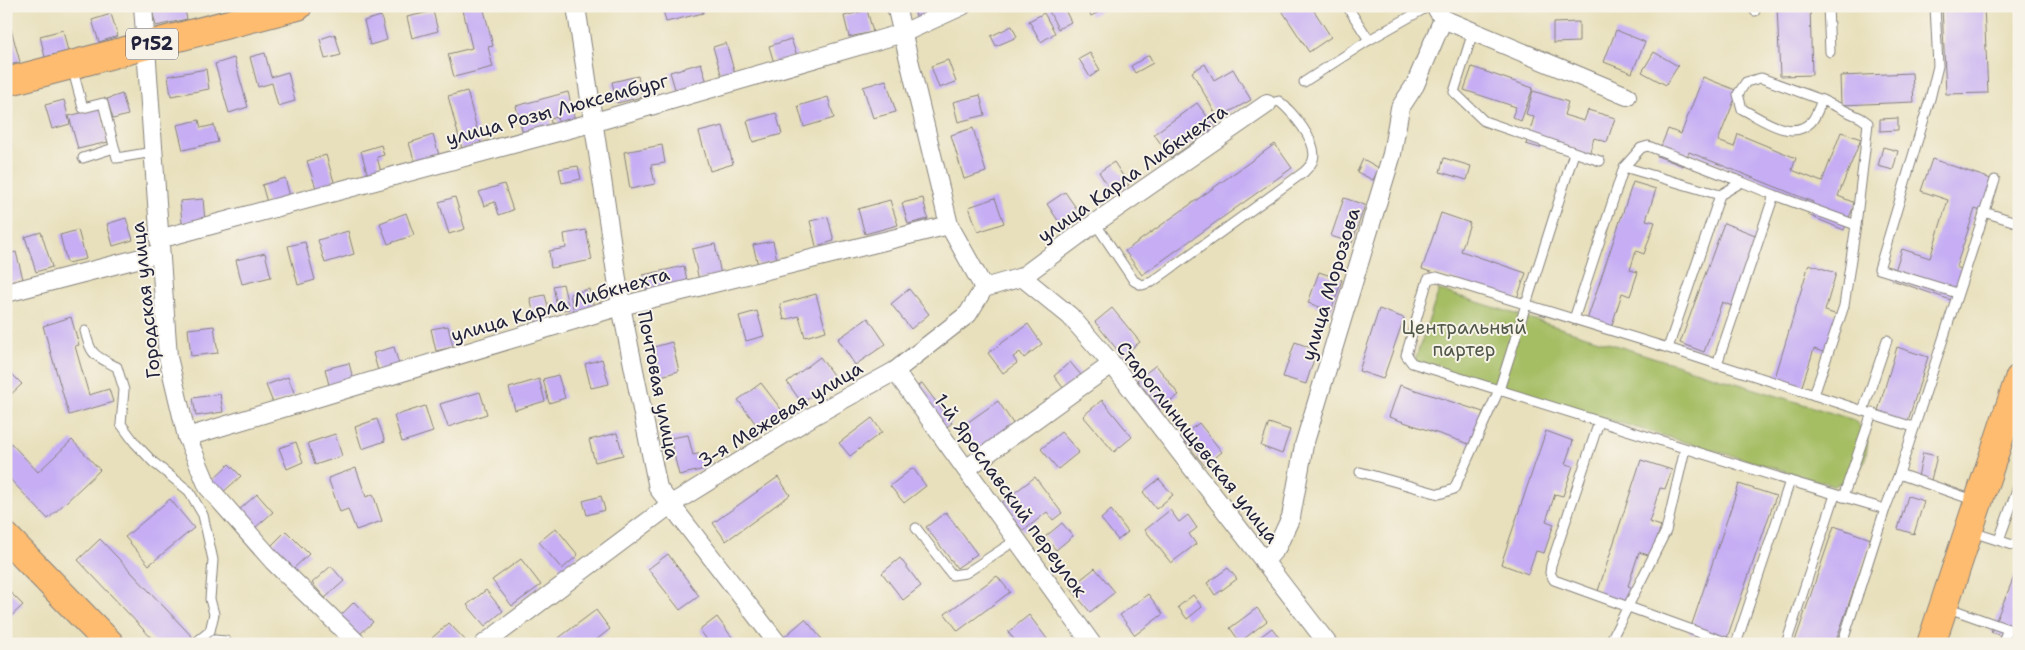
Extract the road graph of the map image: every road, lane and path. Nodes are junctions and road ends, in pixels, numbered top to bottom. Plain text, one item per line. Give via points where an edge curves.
1 (143, 6) edge
2 (298, 6) edge
3 (576, 6) edge
4 (896, 6) edge
5 (962, 6) edge
6 (1347, 6) edge
7 (1428, 6) edge
8 (1828, 6) edge
9 (1935, 6) edge
10 (1439, 13) edge
11 (1473, 32) junction
12 (903, 33) junction
13 (1369, 40) junction
14 (146, 46) junction
15 (1830, 52) dead end
16 (72, 64) junction
17 (6, 82) edge
18 (1304, 82) dead end
19 (1627, 96) dead end
20 (1822, 100) junction
21 (1267, 104) joint
22 (595, 122) junction
23 (114, 148) junction
24 (153, 152) junction
25 (1574, 153) junction
26 (83, 158) dead end
27 (1600, 161) dead end
28 (1624, 167) junction
29 (1995, 180) dead end
30 (1742, 182) junction
31 (1774, 194) junction
32 (1720, 195) junction
33 (1984, 212) junction
34 (2019, 223) edge
35 (1095, 224) junction
36 (949, 225) junction
37 (1856, 225) junction
38 (160, 246) junction
39 (1022, 277) junction
40 (984, 288) junction
41 (6, 293) edge
42 (1958, 293) junction
43 (1527, 304) junction
44 (621, 306) junction
45 (1574, 319) junction
46 (85, 331) dead end
47 (1887, 340) dead end
48 (1668, 348) junction
49 (1112, 364) junction
50 (1718, 364) junction
51 (895, 371) junction
52 (1499, 390) junction
53 (2017, 393) edge
54 (1814, 394) junction
55 (1867, 412) junction
56 (1599, 422) junction
57 (1913, 427) junction
58 (186, 437) junction
59 (1685, 449) junction
60 (966, 469) junction
61 (1360, 472) dead end
62 (1899, 474) junction
63 (1790, 481) junction
64 (2019, 484) edge
65 (1839, 496) junction
66 (1979, 502) junction
67 (670, 505) junction
68 (1885, 509) junction
69 (916, 528) dead end
70 (1969, 531) junction
71 (6, 537) edge
72 (1016, 540) junction
73 (1999, 540) junction
74 (2019, 547) edge
75 (1264, 562) junction
76 (1628, 606) junction
77 (1944, 606) junction
78 (2008, 629) junction
79 (2019, 633) edge
80 (110, 644) edge
81 (194, 644) edge
82 (210, 644) edge
83 (228, 644) edge
84 (358, 644) edge
85 (484, 644) edge
86 (778, 644) edge
87 (1092, 644) edge
88 (1328, 644) edge
89 (1609, 644) edge
90 (1731, 644) edge
91 (1736, 644) edge
92 (1786, 644) edge
93 (1842, 644) edge
94 (1931, 644) edge
95 (2002, 644) edge

1 - 14 street, Городская улица
2 - 14 main road, Р152
3 - 22 street, Почтовая улица
4 - 12 street
5 - 12 street, улица Розы Люксембург
6 - 13 lane
7 - 13 lane
8 - 15 lane
9 - 42 lane via 1938,66 1879,269
10 - 11 street
10 - 75 street, улица Морозова via 1416,85 1400,108 1392,154 1304,445 1292,518 1277,547
11 - 19 street
11 - 25 lane via 1454,92 1484,121
12 - 22 street, улица Розы Люксембург
12 - 36 street
13 - 18 lane
14 - 16 main road, Р152
14 - 24 street, Городская улица
16 - 17 main road, Р152
16 - 23 lane via 83,108 103,103
20 - 20 lane via 1812,122 1786,131 1742,109 1738,94 1746,82 1761,78
20 - 37 lane via 1868,123
21 - 35 street, улица Карла Либкнехта
21 - 35 lane via 1279,101 1288,109 1312,142 1313,159 1304,172 1152,282 1142,285 1134,281
22 - 38 street, улица Розы Люксембург
22 - 44 street, Почтовая улица
23 - 24 lane via 117,158
23 - 26 lane
24 - 38 street, Городская улица
25 - 27 lane
25 - 43 lane
28 - 30 lane via 1641,148 1648,146
28 - 32 lane
28 - 45 lane
29 - 33 lane
30 - 31 lane
30 - 32 lane
31 - 37 lane
31 - 50 lane
32 - 48 lane
33 - 34 lane
33 - 42 lane
35 - 39 street, улица Карла Либкнехта
36 - 40 street
36 - 44 street, улица Карла Либкнехта
37 - 54 lane via 1844,306
38 - 41 street, улица Розы Люксембург
38 - 58 street, Городская улица via 168,358
39 - 40 street
39 - 49 street, Староглинищевская улица via 1070,316
40 - 51 street, 3-я Межевая улица via 968,314
42 - 57 lane
43 - 45 lane
43 - 52 lane
43 - 52 lane via 1437,277 1428,280 1406,355 1412,363
44 - 58 street, улица Карла Либкнехта
44 - 67 street, Почтовая улица via 658,488
45 - 48 lane
46 - 81 lane via 89,350 117,367 124,390 121,424 153,462 188,490 203,515 213,560 210,599 214,614 210,631
47 - 55 lane
48 - 50 lane
49 - 60 street
49 - 75 street, Староглинищевская улица
50 - 54 lane
51 - 60 street, 1-й Ярославский переулок
51 - 67 street, 3-я Межевая улица via 813,416
52 - 56 lane
52 - 61 lane via 1454,489 1438,494
53 - 66 main road
54 - 55 lane
55 - 57 lane
55 - 65 lane
56 - 59 lane
56 - 76 lane via 1550,573 1554,580
57 - 62 lane
58 - 84 street, Городская улица via 208,487 273,561
59 - 63 lane
59 - 76 lane via 1666,531
60 - 72 street, 1-й Ярославский переулок
62 - 66 lane
62 - 68 lane
63 - 65 lane
63 - 91 lane
64 - 73 lane
65 - 68 lane
65 - 92 lane
66 - 70 main road
67 - 85 street, 3-я Межевая улица
67 - 86 street, Почтовая улица
68 - 93 lane
69 - 72 lane via 952,574 966,573
70 - 73 lane
70 - 77 main road
71 - 80 main road
72 - 87 street, 1-й Ярославский переулок
73 - 74 lane
75 - 88 street, Староглинищевская улица
76 - 89 lane
76 - 90 lane
77 - 78 lane
77 - 94 main road
78 - 79 lane
78 - 95 lane
82 - 83 lane via 214,640

